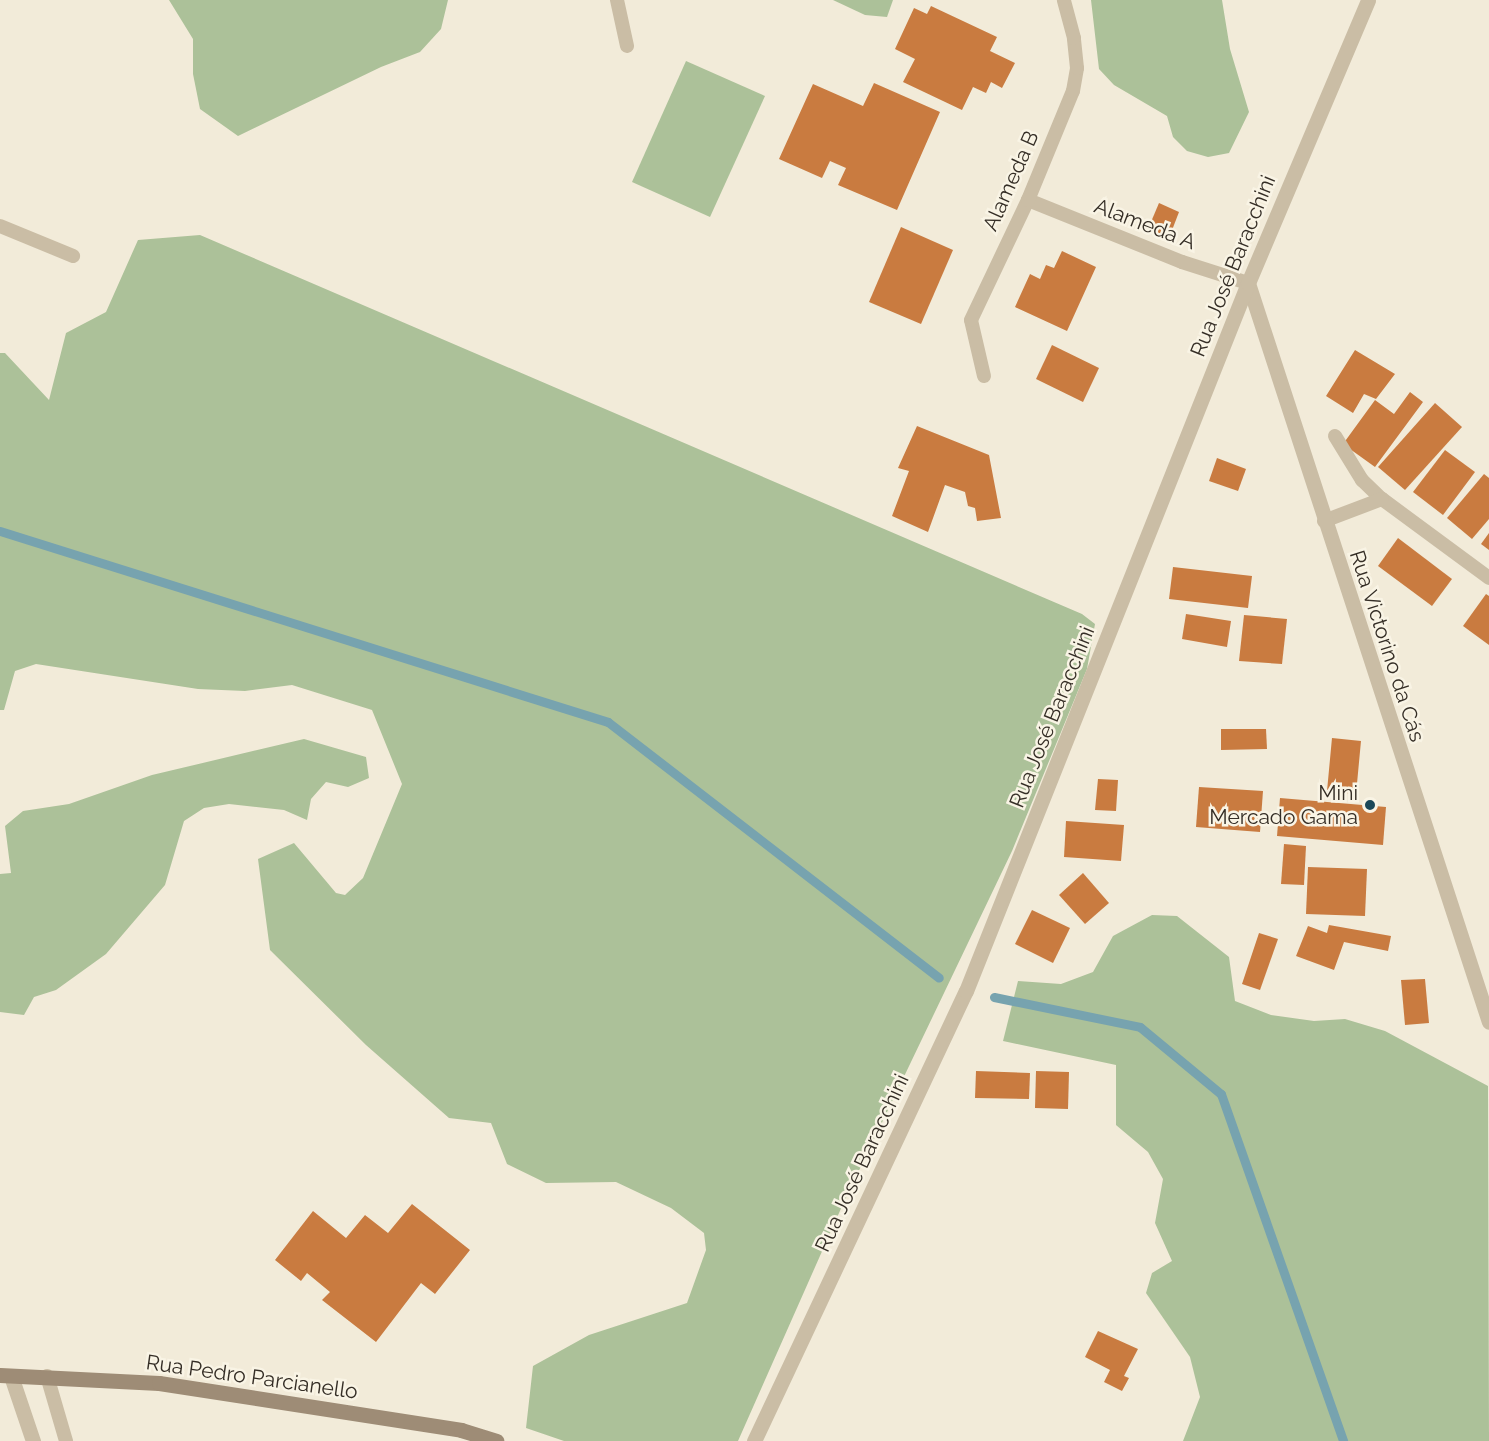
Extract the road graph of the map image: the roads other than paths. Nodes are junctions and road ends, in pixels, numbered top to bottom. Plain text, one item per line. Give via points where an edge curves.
1 (617, 0) edge
2 (1064, 0) edge
3 (1368, 0) edge
4 (627, 46) dead end
5 (1028, 200) junction
6 (0, 226) edge
7 (73, 256) dead end
8 (1248, 283) junction
9 (984, 376) dead end
10 (1335, 436) dead end
11 (1382, 499) junction
12 (1324, 521) junction
13 (1489, 578) edge
14 (1489, 1022) edge
15 (5, 1376) edge
16 (47, 1376) junction
17 (33, 1441) edge
18 (66, 1441) edge
19 (496, 1441) edge
20 (754, 1441) edge

1 - 4 lane
2 - 5 lane, Alameda B via 1077,68 1073,91
3 - 8 street, Rua José Baracchini
5 - 8 lane, Alameda A via 1182,262
5 - 9 lane, Alameda B via 971,320
6 - 7 lane
8 - 12 street, Rua Victorino da Cás
8 - 20 street, Rua José Baracchini via 966,991
10 - 11 lane via 1362,480
11 - 12 lane
11 - 13 lane
12 - 14 street, Rua Victorino da Cás
15 - 16 street, Rua Pedro Parcianello
15 - 17 street
16 - 18 lane
16 - 19 street, Rua Pedro Parcianello via 159,1383 461,1430

